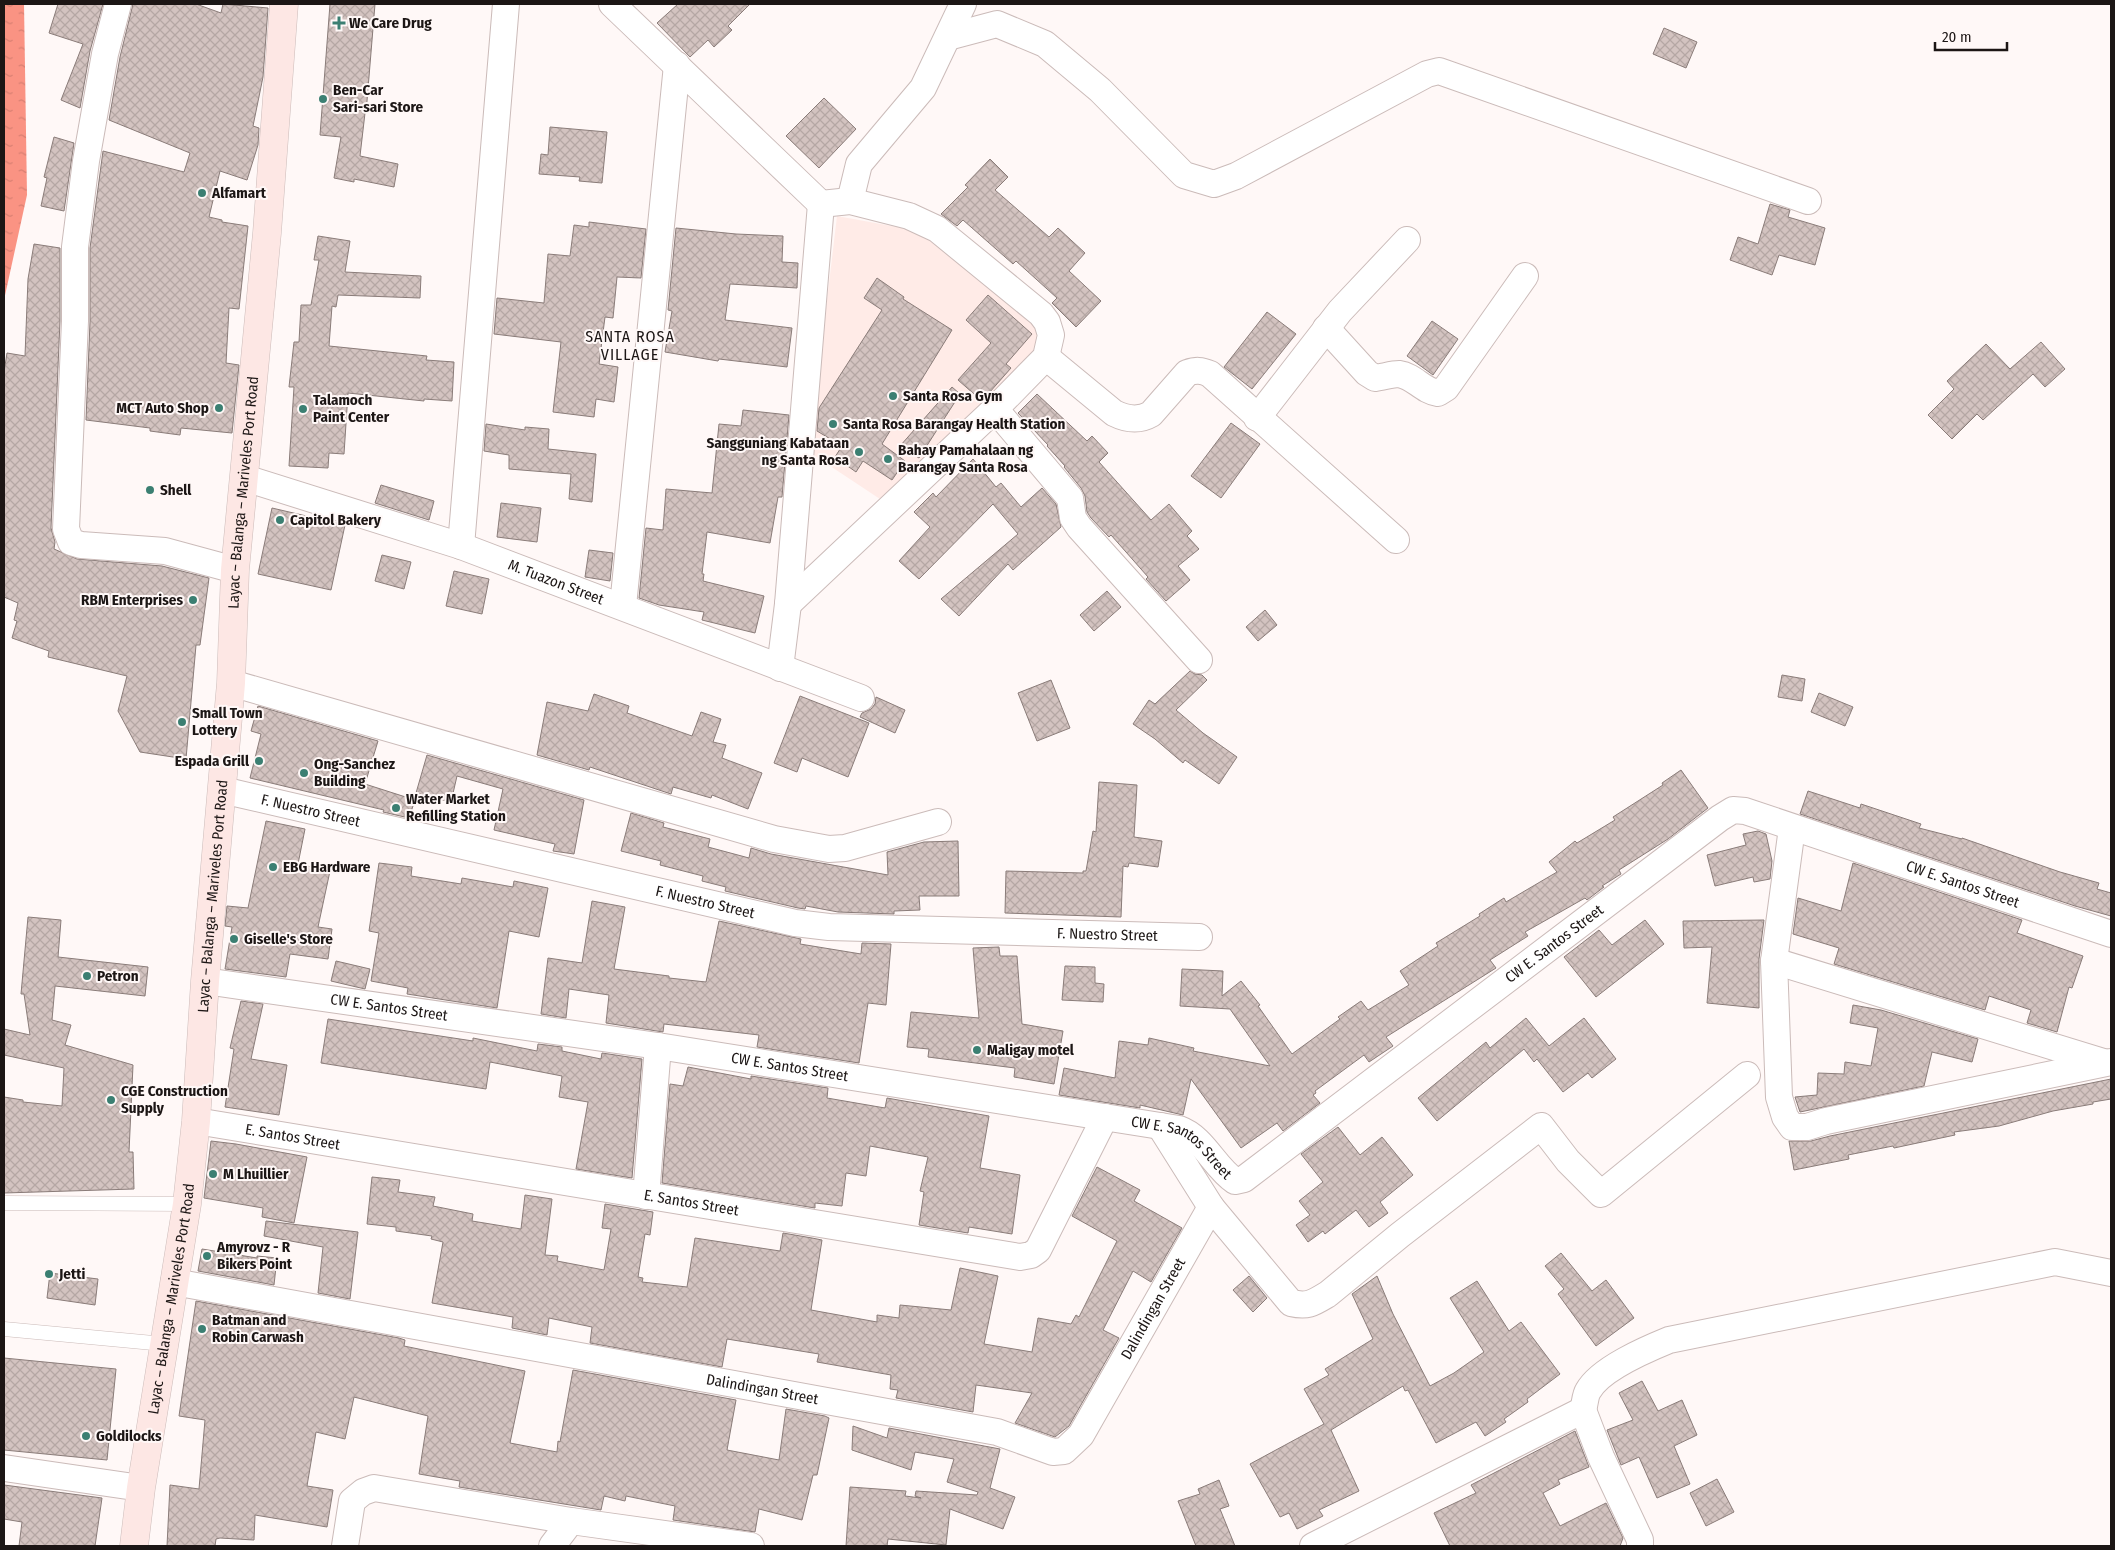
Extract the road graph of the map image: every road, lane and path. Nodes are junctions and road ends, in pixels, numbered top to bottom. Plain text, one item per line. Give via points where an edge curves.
1 (118, 4) edge
2 (284, 4) edge
3 (506, 4) edge
4 (612, 4) edge
5 (963, 4) edge
6 (948, 37) junction
7 (677, 65) junction
8 (1808, 200) dead end
9 (850, 201) junction
10 (821, 204) junction
11 (1408, 240) dead end
12 (1525, 276) dead end
13 (1326, 328) junction
14 (1046, 358) junction
15 (995, 409) junction
16 (1257, 418) junction
17 (245, 478) junction
18 (1396, 540) dead end
19 (461, 546) junction
20 (235, 570) junction
21 (788, 604) junction
22 (622, 606) junction
23 (1198, 660) dead end
24 (780, 668) junction
25 (231, 683) junction
26 (861, 698) dead end
27 (222, 790) junction
28 (938, 822) dead end
29 (1792, 828) junction
30 (2111, 934) edge
31 (1199, 937) dead end
32 (1774, 961) junction
33 (205, 982) junction
34 (658, 1046) junction
35 (2108, 1062) edge
36 (1747, 1075) dead end
37 (1105, 1117) junction
38 (196, 1121) junction
39 (1160, 1126) junction
40 (646, 1196) junction
41 (4, 1203) edge
42 (186, 1204) junction
43 (1211, 1207) junction
44 (2111, 1273) edge
45 (174, 1282) junction
46 (4, 1329) edge
47 (164, 1344) junction
48 (1583, 1410) junction
49 (4, 1468) edge
50 (141, 1488) junction
51 (571, 1521) junction
52 (134, 1546) edge
53 (345, 1546) edge
54 (552, 1546) edge
55 (751, 1546) edge
56 (1313, 1546) edge
57 (1640, 1546) edge

1 - 20 street via 105,54 75,247 66,529 71,542 81,545 165,551
2 - 17 main road, Layac – Balanga – Mariveles Port Road
3 - 19 street
4 - 7 street
5 - 6 street
6 - 8 street via 997,24 1045,44 1100,90 1184,174 1214,184 1236,176 1427,74 1439,71
6 - 9 street via 922,88 859,164
7 - 10 street
7 - 22 street
9 - 10 street
9 - 14 street via 909,216 937,229 1041,314 1051,335
10 - 21 street
11 - 13 street
12 - 13 street via 1446,388 1438,393 1430,392 1398,374 1375,378
13 - 16 street
14 - 15 street
14 - 16 street via 1123,417 1145,418 1187,373 1194,370 1210,374
15 - 21 street
15 - 23 street via 1070,498 1079,527
16 - 18 street
17 - 19 street, M. Tuazon Street
17 - 20 main road, Layac – Balanga – Mariveles Port Road
19 - 22 street, M. Tuazon Street
20 - 25 main road, Layac – Balanga – Mariveles Port Road
21 - 24 street
22 - 24 street, M. Tuazon Street
24 - 26 street, M. Tuazon Street
25 - 27 main road, Layac – Balanga – Mariveles Port Road
25 - 28 street via 774,839 829,849 845,848
27 - 31 street, F. Nuestro Street via 795,923 838,927
27 - 33 main road, Layac – Balanga – Mariveles Port Road
29 - 30 street, CW E. Santos Street
29 - 32 street
29 - 39 street, CW E. Santos Street via 1745,811 1732,810 1244,1179 1235,1181 1227,1176 1190,1133
32 - 35 street
32 - 35 street via 1779,1097 1792,1127 1807,1127
33 - 34 street, CW E. Santos Street
33 - 38 main road, Layac – Balanga – Mariveles Port Road
34 - 37 street, CW E. Santos Street
34 - 40 street
36 - 43 street via 1601,1194 1568,1161 1541,1126 1328,1294 1304,1306 1291,1302
37 - 39 street, CW E. Santos Street
37 - 40 street, E. Santos Street via 1038,1250 1020,1257
38 - 40 street, E. Santos Street
38 - 42 main road, Layac – Balanga – Mariveles Port Road
39 - 43 street
41 - 42 lane
42 - 45 main road, Layac – Balanga – Mariveles Port Road
43 - 45 street, Dalindingan Street via 1081,1435 1064,1451 1053,1452 997,1432
44 - 48 street via 2055,1262 1669,1340 1630,1357 1606,1372 1588,1390
45 - 47 main road, Layac – Balanga – Mariveles Port Road
46 - 47 lane
47 - 50 main road, Layac – Balanga – Mariveles Port Road
48 - 56 street
48 - 57 street
49 - 50 street
50 - 52 main road, Layac – Balanga – Mariveles Port Road
51 - 53 street via 374,1488 352,1501
51 - 54 street
51 - 55 street

